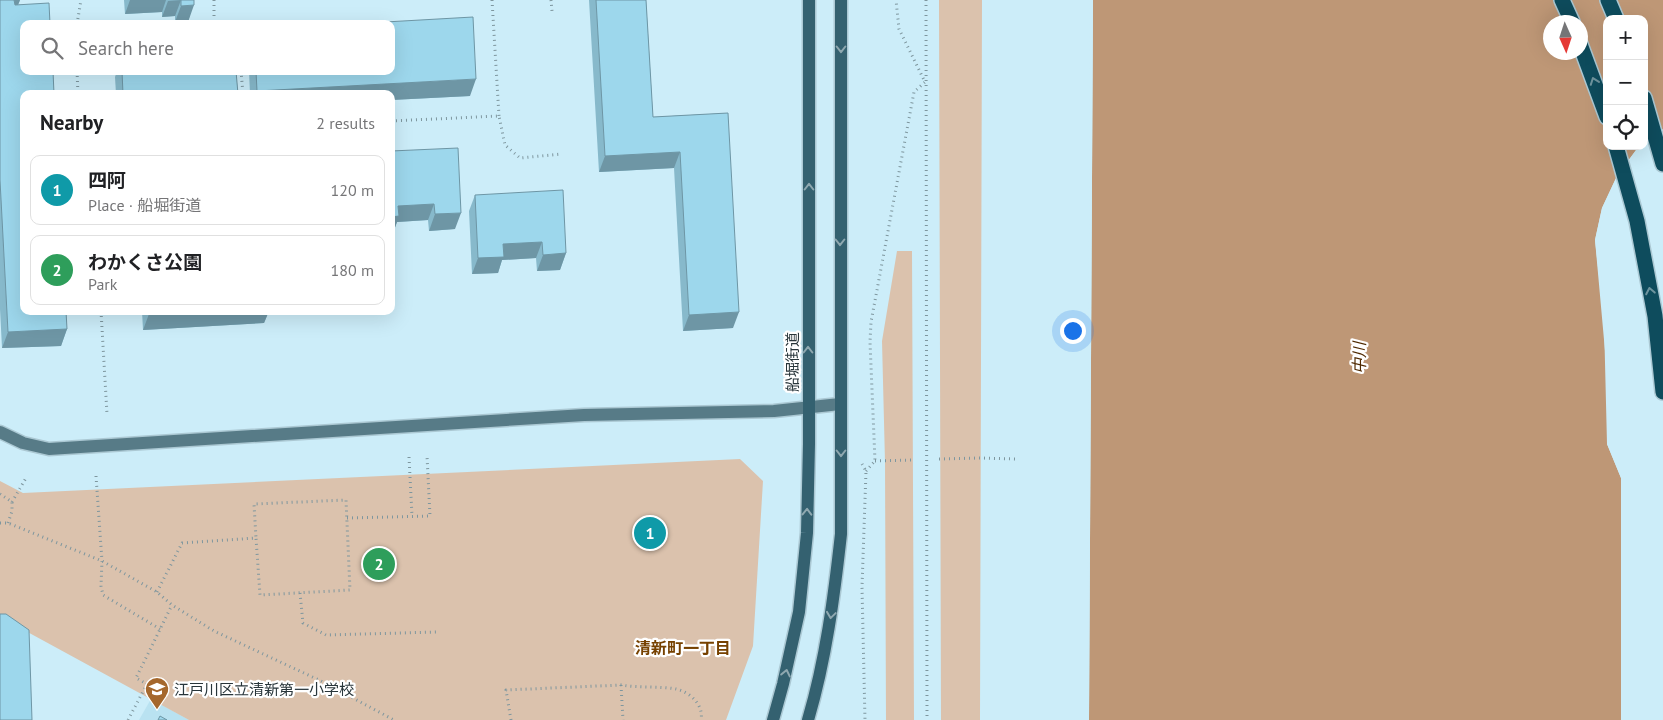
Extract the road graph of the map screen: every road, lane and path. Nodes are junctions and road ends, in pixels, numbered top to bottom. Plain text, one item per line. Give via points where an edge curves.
1 (81, 0) edge
2 (214, 0) edge
3 (492, 0) edge
4 (551, 0) edge
5 (809, 0) edge
6 (841, 0) edge
7 (896, 0) edge
8 (926, 0) edge
9 (1562, 0) edge
10 (1608, 0) edge
11 (552, 11) dead end
12 (1569, 15) edge
13 (1614, 15) edge
14 (78, 20) edge
15 (214, 20) edge
16 (1586, 60) edge
17 (77, 75) edge
18 (241, 75) edge
19 (925, 82) junction
20 (78, 90) edge
21 (243, 90) edge
22 (1646, 105) edge
23 (1603, 106) edge
24 (499, 116) junction
25 (395, 121) edge
26 (1617, 150) edge
27 (562, 154) dead end
28 (1663, 164) edge
29 (101, 315) edge
30 (865, 364) dead end
31 (871, 364) junction
32 (1663, 392) edge
33 (840, 404) junction
34 (808, 407) junction
35 (107, 414) dead end
36 (0, 432) edge
37 (427, 456) dead end
38 (409, 457) dead end
39 (940, 459) dead end
40 (1016, 459) dead end
41 (913, 460) dead end
42 (875, 462) junction
43 (866, 471) dead end
44 (96, 476) dead end
45 (26, 478) dead end
46 (0, 494) edge
47 (12, 502) junction
48 (412, 516) junction
49 (347, 518) junction
50 (0, 523) edge
51 (8, 523) junction
52 (256, 538) junction
53 (102, 561) junction
54 (157, 592) junction
55 (300, 593) junction
56 (172, 605) junction
57 (160, 629) junction
58 (438, 632) dead end
59 (621, 685) junction
60 (128, 720) edge
61 (394, 720) edge
62 (511, 720) edge
63 (623, 720) edge
64 (701, 720) edge
65 (773, 720) edge
66 (808, 720) edge
67 (927, 720) edge

1 - 14 path
2 - 15 path
3 - 24 path
4 - 11 path
34 -> 5 main road, 船堀街道
6 -> 33 main road
7 - 19 path via 899,29
8 - 19 path
9 - 12 highway
10 - 13 highway
23 -> 16 highway
17 - 20 path
18 - 21 path
19 - 31 path via 914,92 871,322
19 - 67 path
22 - 28 highway
24 - 25 path
24 - 27 path via 505,145 520,158
32 -> 26 highway via 1655,316 1637,221
29 - 35 path
30 - 31 path
31 - 42 path
33 - 34 street
33 -> 66 main road via 841,534 831,618
34 - 36 street via 774,411 584,415 49,449 23,443
65 -> 34 main road, 船堀街道 via 799,612 807,533
37 - 48 path via 430,516
38 - 48 path
39 - 40 path
41 - 42 path
42 - 43 path
44 - 53 path
45 - 47 path
46 - 47 path
47 - 51 path
48 - 49 path
49 - 52 path via 346,500 254,504
49 - 55 path via 350,590
50 - 51 path
51 - 53 path
52 - 54 path via 182,543
52 - 55 path via 260,595
53 - 54 path
53 - 57 path via 104,595
54 - 56 path
55 - 58 path via 303,623 326,635
56 - 57 path
56 - 61 path via 214,631 322,681
57 - 60 path via 136,678 147,684
59 - 62 path via 506,690
59 - 63 path
59 - 64 path via 677,689 690,695 699,706

